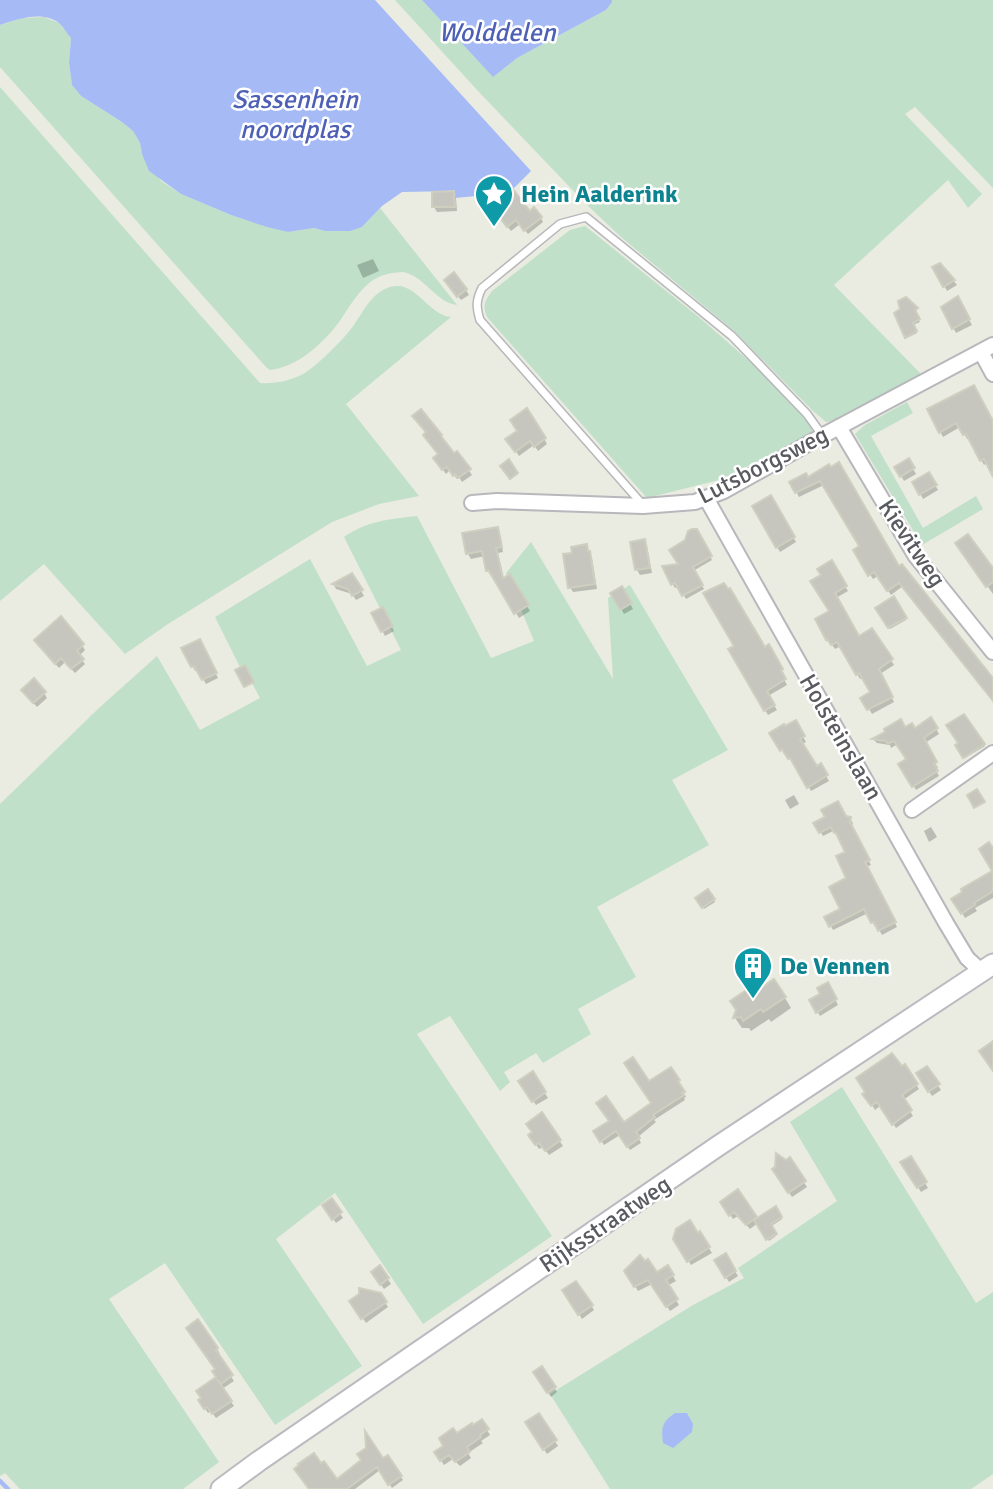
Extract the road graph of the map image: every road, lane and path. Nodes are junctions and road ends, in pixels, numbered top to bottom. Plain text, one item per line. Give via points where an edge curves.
1 (987, 349) edge
2 (993, 374) edge
3 (839, 427) junction
4 (822, 436) junction
5 (706, 498) junction
6 (472, 503) dead end
7 (643, 506) junction
8 (993, 652) edge
9 (993, 753) edge
10 (912, 810) dead end
11 (989, 973) edge
12 (221, 1489) edge

1 - 2 street
1 - 3 street, Lutsborgsweg
3 - 4 street, Lutsborgsweg
3 - 8 street, Kievitweg via 915,555
4 - 5 street, Lutsborgsweg
4 - 7 lane via 807,414 732,336 586,217 560,224 482,288 477,310 480,320
5 - 7 street, Lutsborgsweg
5 - 11 street, Holsteinslaan via 946,923 967,958
6 - 7 street, Lutsborgsweg
9 - 10 street
11 - 12 main road, Rijksstraatweg via 718,1146

